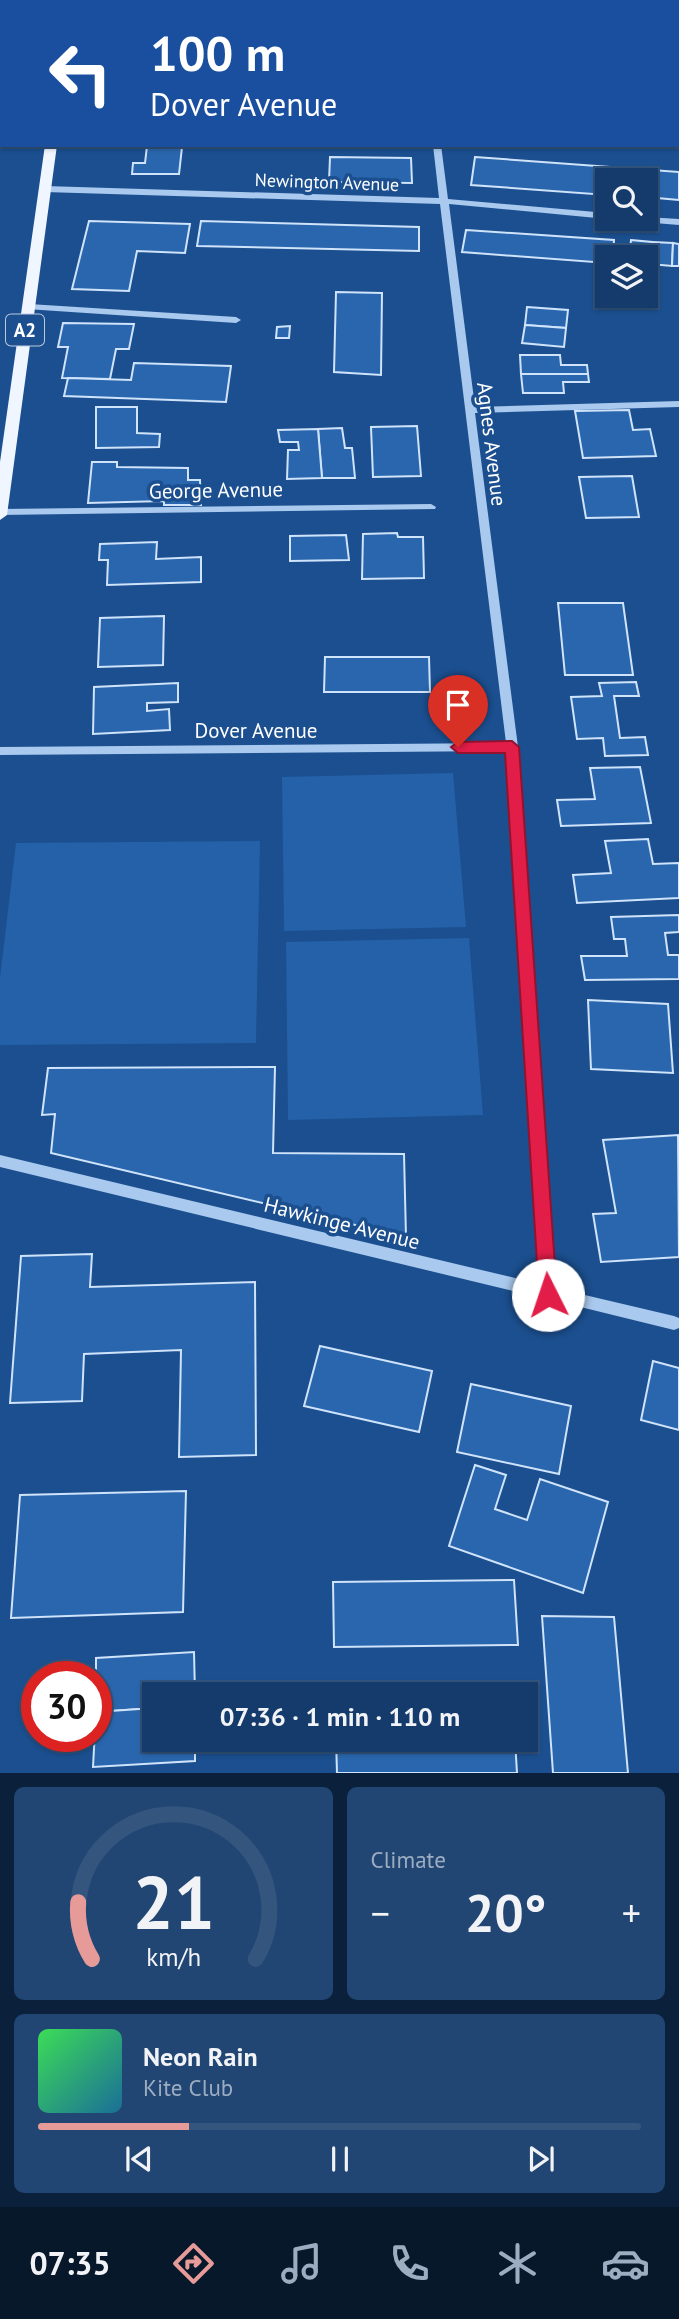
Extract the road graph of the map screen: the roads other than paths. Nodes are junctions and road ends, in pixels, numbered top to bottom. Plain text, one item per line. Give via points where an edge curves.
1 (51, 147) edge
2 (437, 147) edge
3 (45, 189) junction
4 (441, 201) junction
5 (595, 215) edge
6 (658, 220) edge
7 (679, 222) edge
8 (29, 307) junction
9 (236, 320) dead end
10 (679, 404) edge
11 (468, 410) junction
12 (431, 507) dead end
13 (0, 514) edge
14 (512, 747) junction
15 (0, 751) edge
16 (0, 1161) edge
17 (548, 1295) junction
18 (674, 1323) dead end

1 - 3 main road, A2
2 - 4 street, Agnes Avenue
3 - 4 street, Newington Avenue
3 - 8 main road, A2
4 - 5 street, Newington Avenue
4 - 11 street, Agnes Avenue
6 - 7 street
8 - 9 street
8 - 13 main road, A2
10 - 11 street
11 - 14 street, Agnes Avenue
12 - 13 street, George Avenue
14 - 15 street, Dover Avenue
14 - 17 street
16 - 17 street, Hawkinge Avenue
17 - 18 street, Hawkinge Avenue

